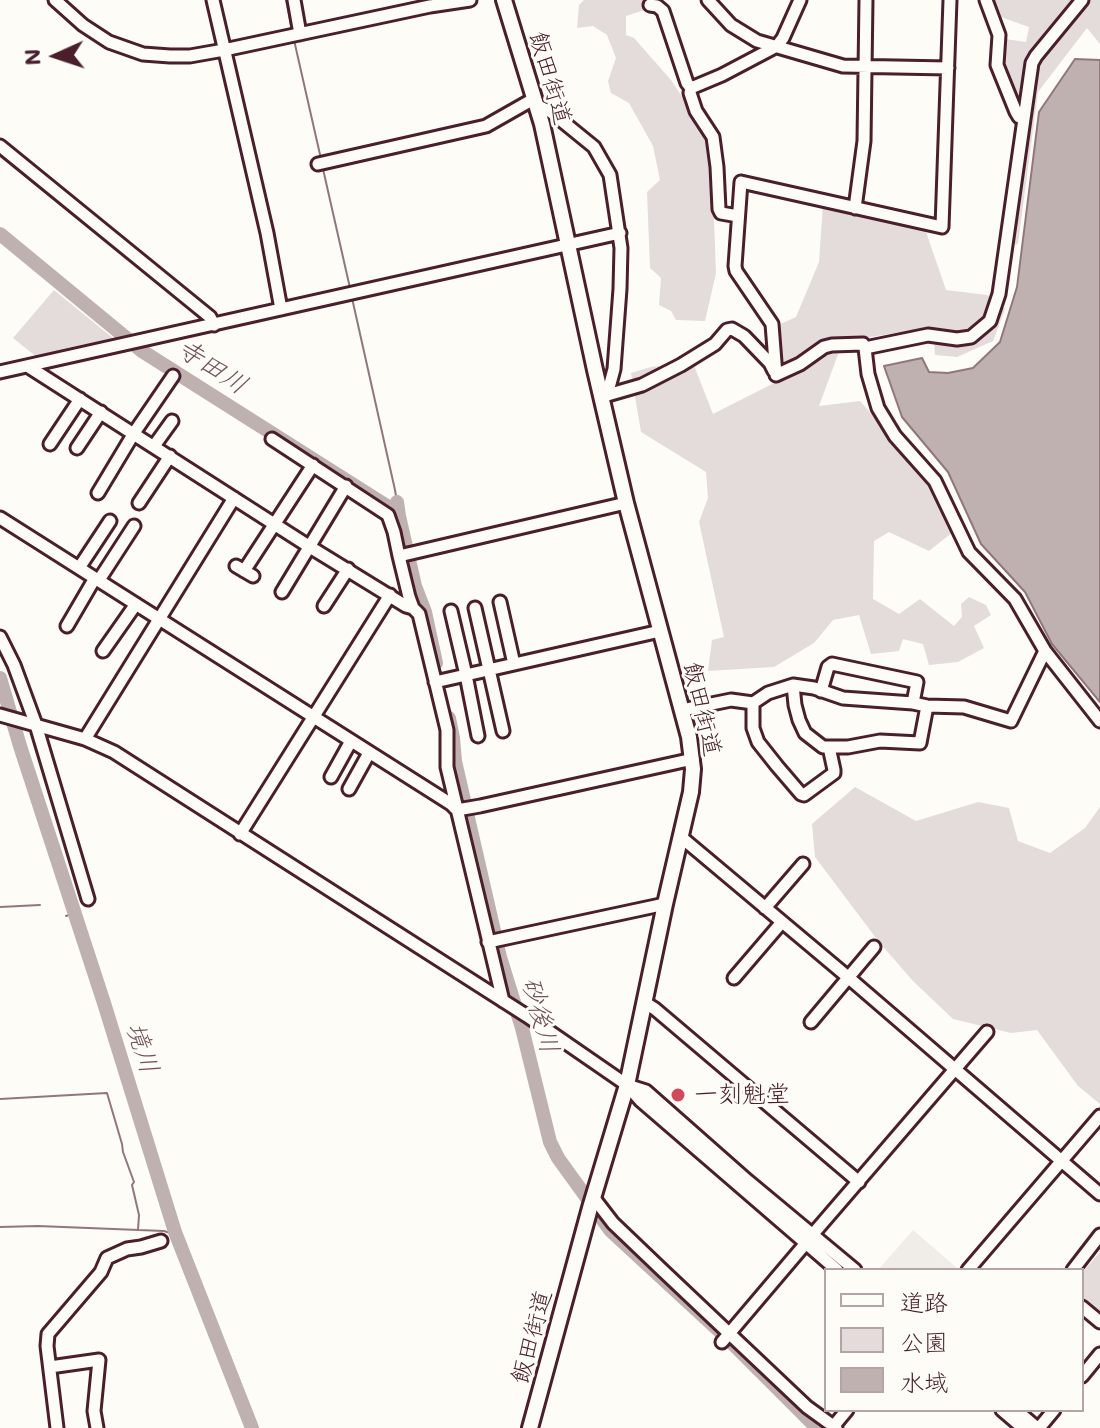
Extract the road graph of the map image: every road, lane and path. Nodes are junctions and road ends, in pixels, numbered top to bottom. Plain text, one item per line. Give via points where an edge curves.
1 (55, 0) edge
2 (213, 0) edge
3 (294, 0) edge
4 (470, 0) edge
5 (504, 0) edge
6 (708, 0) edge
7 (800, 0) edge
8 (866, 0) edge
9 (950, 0) edge
10 (986, 0) edge
11 (1082, 0) edge
12 (650, 5) dead end
13 (300, 34) junction
14 (777, 46) junction
15 (224, 50) junction
16 (866, 67) junction
17 (948, 68) junction
18 (691, 88) junction
19 (536, 102) junction
20 (1023, 118) junction
21 (0, 146) edge
22 (318, 164) dead end
23 (855, 208) junction
24 (738, 216) junction
25 (620, 233) junction
26 (567, 245) junction
27 (281, 309) junction
28 (214, 325) junction
29 (865, 348) junction
30 (29, 367) junction
31 (0, 372) edge
32 (776, 375) junction
33 (173, 376) dead end
34 (604, 396) junction
35 (80, 399) junction
36 (101, 412) junction
37 (172, 421) dead end
38 (134, 433) junction
39 (272, 439) dead end
40 (50, 444) dead end
41 (154, 446) junction
42 (77, 448) dead end
43 (170, 456) junction
44 (313, 465) junction
45 (346, 486) junction
46 (98, 493) dead end
47 (234, 498) junction
48 (139, 503) dead end
49 (626, 503) junction
50 (0, 518) edge
51 (110, 521) dead end
52 (275, 524) junction
53 (134, 526) dead end
54 (310, 547) junction
55 (405, 554) junction
56 (79, 568) junction
57 (348, 569) junction
58 (244, 571) dead end
59 (97, 579) junction
60 (282, 592) dead end
61 (390, 595) junction
62 (500, 602) dead end
63 (136, 604) junction
64 (324, 606) dead end
65 (413, 608) junction
66 (475, 608) dead end
67 (451, 611) dead end
68 (159, 620) junction
69 (67, 626) dead end
70 (660, 631) junction
71 (0, 637) edge
72 (103, 651) dead end
73 (1045, 651) junction
74 (514, 664) junction
75 (488, 670) junction
76 (466, 675) junction
77 (436, 682) junction
78 (793, 685) junction
79 (821, 691) junction
80 (753, 703) junction
81 (913, 703) junction
82 (927, 706) junction
83 (682, 710) junction
84 (0, 715) edge
85 (314, 718) junction
86 (1100, 721) edge
87 (36, 725) junction
88 (503, 731) dead end
89 (478, 736) dead end
90 (85, 739) junction
91 (351, 741) junction
92 (829, 747) junction
93 (369, 753) junction
94 (693, 759) junction
95 (331, 777) dead end
96 (349, 789) dead end
97 (458, 810) junction
98 (240, 834) junction
99 (681, 837) junction
100 (803, 864) dead end
101 (88, 899) dead end
102 (665, 904) junction
103 (765, 908) junction
104 (782, 922) junction
105 (490, 942) junction
106 (874, 947) dead end
107 (734, 978) dead end
108 (849, 978) junction
109 (644, 1002) junction
110 (506, 1003) junction
111 (811, 1022) dead end
112 (987, 1032) dead end
113 (956, 1071) junction
114 (627, 1085) junction
115 (1100, 1116) edge
116 (1061, 1161) junction
117 (859, 1182) junction
118 (1100, 1194) edge
119 (592, 1202) junction
120 (1100, 1235) edge
121 (810, 1239) junction
122 (161, 1241) dead end
123 (835, 1268) edge
124 (852, 1268) edge
125 (970, 1268) edge
126 (1075, 1268) edge
127 (1084, 1309) edge
128 (1100, 1322) edge
129 (725, 1339) junction
130 (1100, 1354) edge
131 (50, 1367) junction
132 (1084, 1374) edge
133 (1004, 1412) edge
134 (1018, 1412) edge
135 (1052, 1412) edge
136 (834, 1427) edge
137 (57, 1428) edge
138 (97, 1428) edge
139 (530, 1428) edge
140 (1023, 1428) edge
141 (1038, 1428) edge

1 - 15 street via 109,42 143,54 190,56
2 - 15 street
3 - 13 street
4 - 13 street
5 - 19 main road, 飯田街道
6 - 14 street via 744,34
7 - 14 street
8 - 16 street
9 - 17 street
10 - 20 street via 999,35 997,65
11 - 20 street via 1032,63
12 - 18 street via 663,11
13 - 15 street
14 - 16 street via 843,66
14 - 18 street
15 - 27 street
16 - 17 street
16 - 23 street
17 - 23 street via 942,227
18 - 24 street via 696,111 713,137 719,209
19 - 22 street via 486,126
19 - 25 street via 594,147 610,175
19 - 26 main road, 飯田街道
20 - 29 street via 999,294 990,321 971,337 928,335
21 - 28 street
23 - 24 street via 741,182
24 - 32 street via 736,271 772,324
25 - 26 street
25 - 34 street via 614,369
26 - 27 street
26 - 34 main road, 飯田街道
27 - 28 street
28 - 30 street
29 - 32 street via 824,347
29 - 73 street via 878,408 935,481 969,552 1015,599
30 - 31 street
30 - 35 street
32 - 34 street via 732,329 681,365
33 - 38 street
34 - 49 main road, 飯田街道
35 - 36 street
35 - 40 street
36 - 38 street
36 - 42 street
37 - 41 street
38 - 41 street
38 - 46 street
39 - 44 street
41 - 43 street
43 - 47 street
43 - 48 street
44 - 45 street
44 - 52 street
45 - 54 street
45 - 55 street via 388,515
47 - 52 street
47 - 68 street
49 - 55 street
49 - 70 main road, 飯田街道
50 - 56 street
51 - 56 street
52 - 54 street
52 - 58 street
53 - 59 street
54 - 57 street
54 - 60 street
55 - 65 street
56 - 59 street
57 - 61 street
57 - 64 street
59 - 63 street
59 - 69 street
61 - 65 street
61 - 85 street
62 - 74 street
63 - 68 street
63 - 72 street
65 - 77 street
66 - 75 street
67 - 76 street
68 - 85 street
68 - 90 street
70 - 74 street
70 - 83 main road, 飯田街道
71 - 87 street
73 - 82 street via 1011,721 964,707
73 - 86 street
74 - 75 street
75 - 76 street
75 - 88 street
76 - 77 street
76 - 89 street
77 - 97 street
78 - 79 street
78 - 80 street
78 - 92 street via 805,733
79 - 81 street via 843,698
79 - 81 street via 832,664 917,682
80 - 83 street via 731,700
80 - 92 street via 758,742 801,794 834,773
81 - 82 street
82 - 92 street via 920,743
83 - 94 main road, 飯田街道
84 - 87 street
85 - 91 street
85 - 98 street
87 - 90 street
87 - 101 street
90 - 98 street via 144,770
91 - 93 street
91 - 95 street
93 - 96 street
93 - 97 street
94 - 97 street
94 - 99 main road, 飯田街道
97 - 105 street
98 - 110 street
99 - 102 main road, 飯田街道
99 - 103 street
100 - 103 street
102 - 105 street
102 - 109 main road, 飯田街道
103 - 104 street
104 - 107 street
104 - 108 street
105 - 110 street
106 - 108 street
108 - 111 street
108 - 113 street
109 - 114 main road, 飯田街道
109 - 117 street
110 - 114 street
112 - 113 street
113 - 116 street
113 - 117 street
114 - 119 main road, 飯田街道
114 - 121 street
114 - 121 street via 646,1091
115 - 116 street
116 - 118 street
116 - 125 street
117 - 121 street
119 - 129 street
119 - 139 main road, 飯田街道
120 - 126 street
121 - 123 street
121 - 124 street
121 - 129 street
122 - 131 street via 105,1260 101,1272 48,1334
127 - 128 street
129 - 136 street
130 - 132 street
131 - 137 street
131 - 138 street via 99,1360
133 - 140 street
134 - 141 street
135 - 141 street

